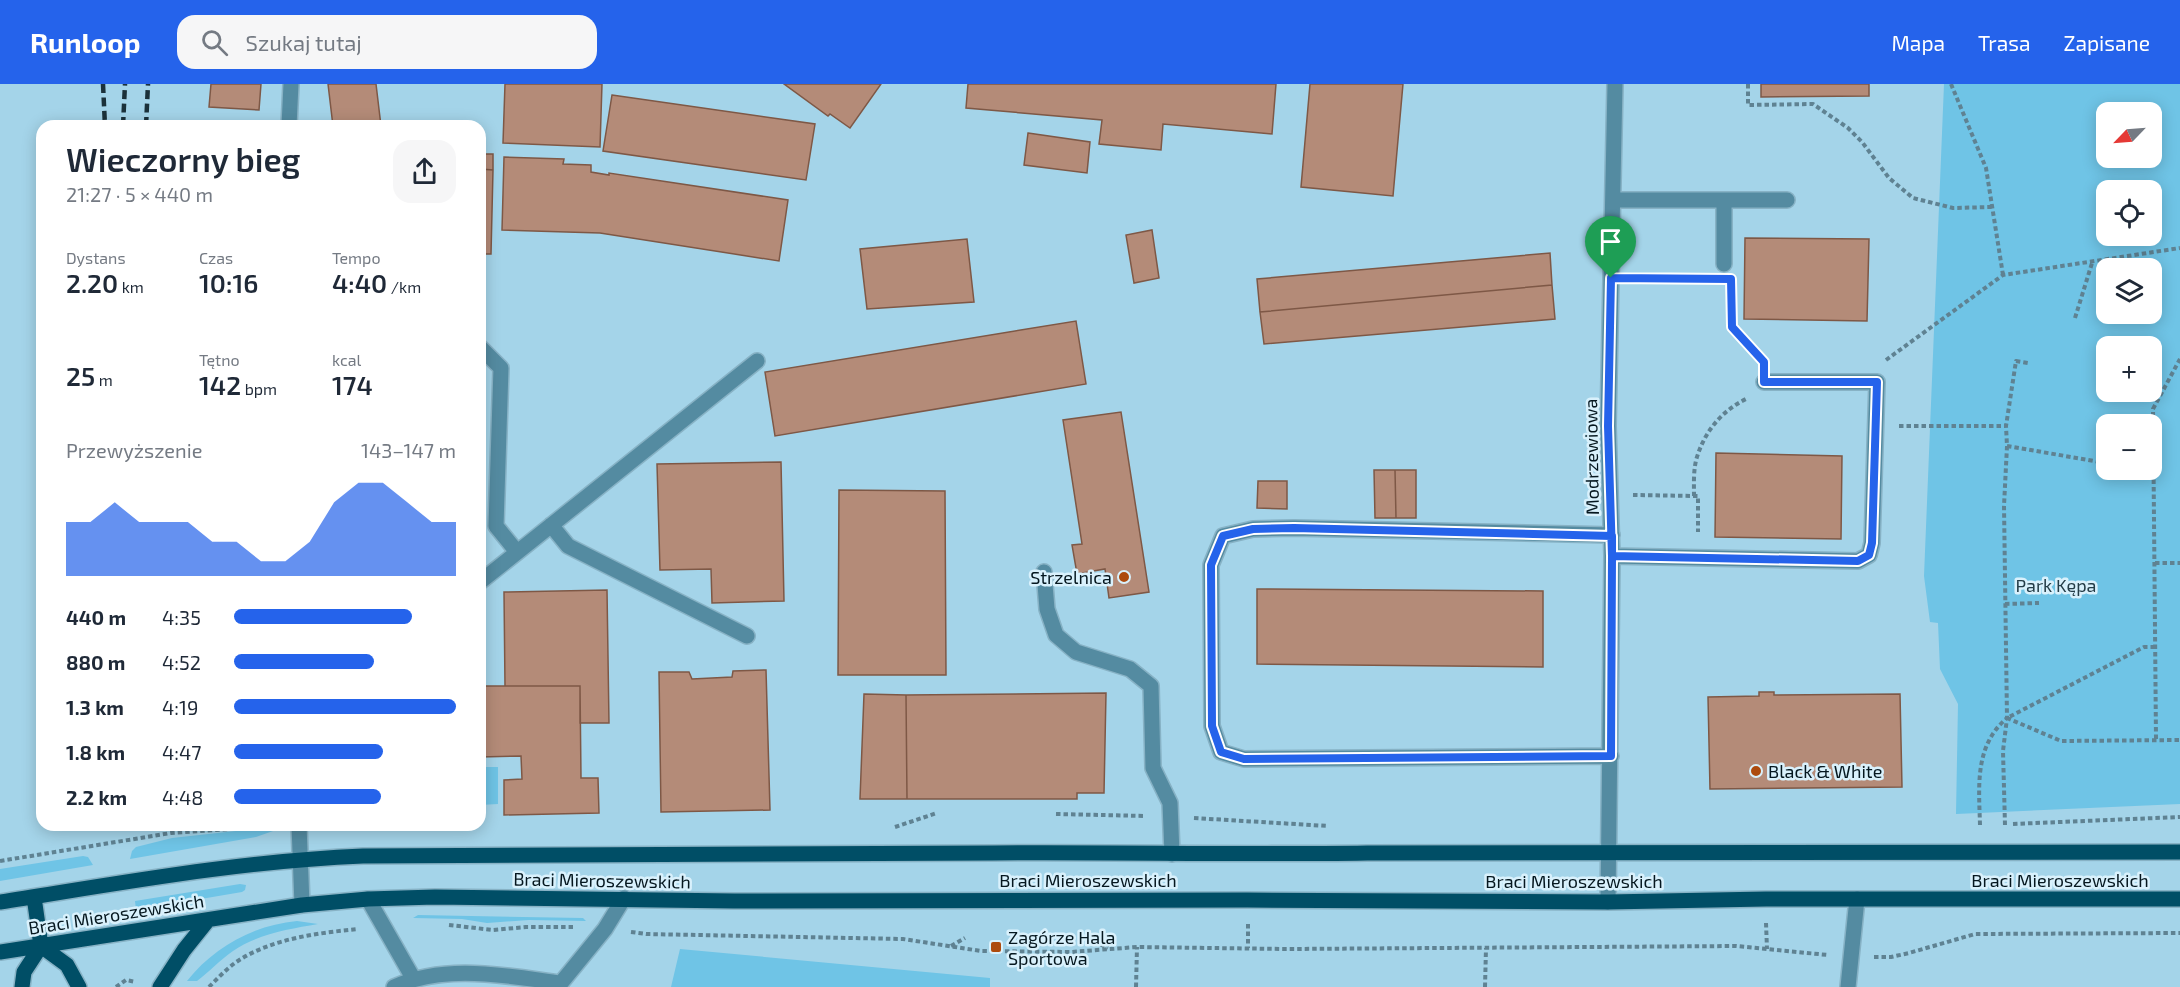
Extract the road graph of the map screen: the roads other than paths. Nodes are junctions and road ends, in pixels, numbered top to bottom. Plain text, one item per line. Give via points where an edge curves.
1 (291, 84) edge
2 (1615, 84) edge
3 (290, 120) edge
4 (1613, 200) junction
5 (1724, 200) junction
6 (1787, 200) dead end
7 (1724, 264) dead end
8 (486, 353) edge
9 (757, 361) dead end
10 (1764, 382) road end
11 (551, 525) junction
12 (1612, 536) junction
13 (518, 552) junction
14 (1612, 556) junction
15 (1044, 572) dead end
16 (486, 577) edge
17 (747, 636) dead end
18 (1611, 756) junction
19 (300, 831) edge
20 (2180, 852) edge
21 (1610, 853) junction
22 (1172, 854) junction
23 (300, 859) junction
24 (33, 897) junction
25 (624, 898) junction
26 (1857, 898) junction
27 (368, 899) junction
28 (2180, 899) edge
29 (0, 902) edge
30 (1608, 902) junction
31 (302, 905) junction
32 (208, 920) junction
33 (41, 946) junction
34 (0, 952) edge
35 (413, 978) junction
36 (21, 987) edge
37 (79, 987) edge
38 (160, 987) edge
39 (394, 987) edge
40 (1848, 987) edge

1 - 3 street
2 - 4 street, Modrzewiowa
4 - 5 street
4 - 12 street, Modrzewiowa via 1608,426
5 - 6 street
5 - 7 street
8 - 13 street via 501,368 496,526
9 - 11 street
10 - 14 street via 1877,382 1869,555 1858,561
11 - 13 street
11 - 17 street via 568,546
12 - 14 street, Modrzewiowa
12 - 18 street via 1253,529 1223,536 1211,565 1212,726 1221,752 1244,759
13 - 16 street
14 - 18 street, Modrzewiowa
15 - 22 street via 1047,609 1056,635 1076,652 1130,669 1150,686 1153,768 1170,803
18 - 21 street, Modrzewiowa
19 - 23 street
20 - 21 main road, Braci Mieroszewskich
21 - 22 main road, Braci Mieroszewskich
21 - 30 street, Modrzewiowa
22 - 23 main road, Braci Mieroszewskich
23 - 24 main road, Braci Mieroszewskich via 200,870
23 - 31 street
24 - 29 main road, Braci Mieroszewskich
24 - 33 main road
25 - 27 main road, Braci Mieroszewskich
25 - 30 main road, Braci Mieroszewskich
25 - 35 street via 605,930 561,983 463,973
26 - 28 main road, Braci Mieroszewskich
26 - 30 main road, Braci Mieroszewskich
26 - 40 street
27 - 31 main road, Braci Mieroszewskich
27 - 35 street
31 - 32 main road, Braci Mieroszewskich
32 - 33 main road, Braci Mieroszewskich
32 - 38 main road
33 - 34 main road, Braci Mieroszewskich
33 - 36 main road via 24,972
33 - 37 main road via 67,965
35 - 39 street

